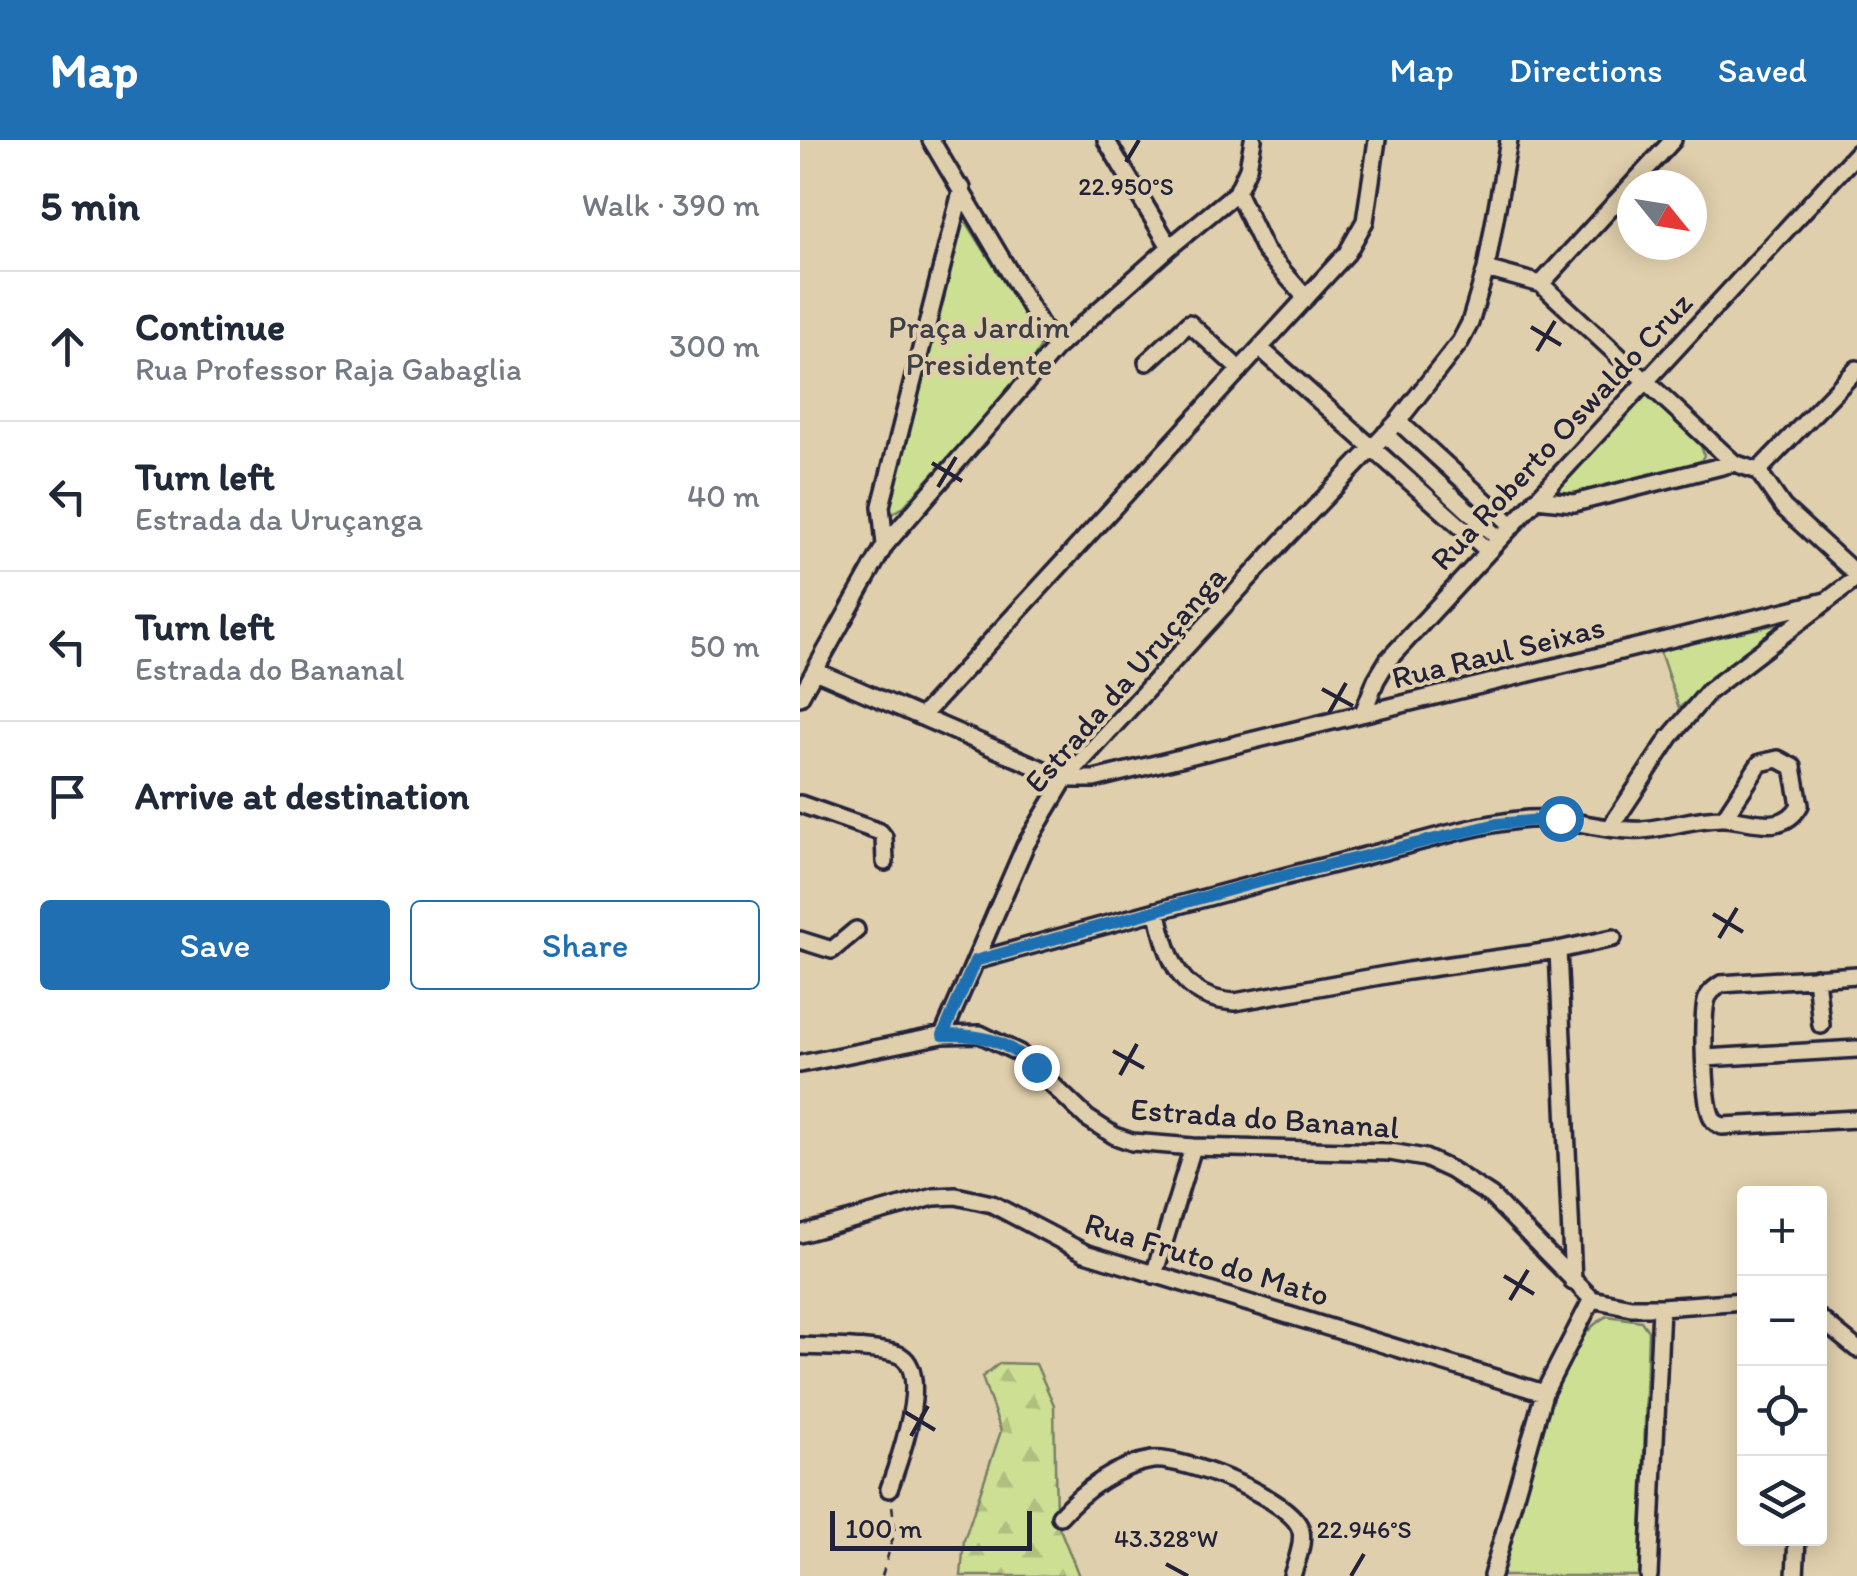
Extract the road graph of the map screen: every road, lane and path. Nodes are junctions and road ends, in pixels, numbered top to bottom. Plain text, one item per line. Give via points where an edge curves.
1 (931, 140) edge
2 (1106, 140) edge
3 (1253, 140) edge
4 (1376, 140) edge
5 (1509, 140) edge
6 (1672, 140) edge
7 (1857, 153) edge
8 (962, 188) junction
9 (1238, 192) junction
10 (1170, 246) junction
11 (1486, 269) junction
12 (1541, 284) junction
13 (1306, 298) junction
14 (1055, 348) junction
15 (1260, 348) junction
16 (1147, 362) dead end
17 (1857, 369) edge
18 (1240, 370) junction
19 (1645, 379) junction
20 (1398, 420) junction
21 (1386, 434) junction
22 (1373, 447) junction
23 (1734, 463) junction
24 (1758, 471) junction
25 (1536, 500) junction
26 (1512, 526) junction
27 (885, 544) junction
28 (1494, 545) junction
29 (1857, 577) edge
30 (1826, 601) junction
31 (815, 671) junction
32 (800, 698) edge
33 (1363, 712) junction
34 (921, 717) junction
35 (1066, 780) junction
36 (800, 804) edge
37 (1724, 818) junction
38 (1610, 828) junction
39 (885, 862) dead end
40 (1158, 912) junction
41 (856, 930) dead end
42 (1613, 938) dead end
43 (800, 940) edge
44 (1558, 950) junction
45 (975, 961) junction
46 (1857, 975) edge
47 (1816, 977) junction
48 (1821, 1025) dead end
49 (943, 1035) junction
50 (1857, 1049) edge
51 (1705, 1058) junction
52 (800, 1064) edge
53 (1857, 1119) edge
54 (1193, 1148) junction
55 (800, 1234) edge
56 (1154, 1275) junction
57 (1573, 1282) junction
58 (1592, 1299) junction
59 (1737, 1302) edge
60 (1660, 1308) junction
61 (1827, 1324) edge
62 (800, 1346) edge
63 (1857, 1350) edge
64 (1544, 1392) junction
65 (889, 1489) joint
66 (1060, 1516) dead end
67 (1798, 1546) edge
68 (882, 1576) edge
69 (1292, 1576) edge
70 (1492, 1576) edge
71 (1650, 1576) edge
72 (1796, 1576) edge

1 - 8 street
2 - 10 street
3 - 9 street
4 - 13 street via 1357,239
5 - 11 street, Estrada da Uruçanga
6 - 12 street
7 - 19 street, Rua Roberto Oswaldo Cruz
8 - 14 street
8 - 27 street via 880,506
9 - 10 street
9 - 13 street via 1265,251
10 - 14 street
11 - 12 street
11 - 20 street, Estrada da Uruçanga via 1460,342
12 - 19 street
13 - 15 street
14 - 27 street
15 - 18 street
15 - 22 street
16 - 18 street via 1189,323
17 - 24 street
18 - 34 street
19 - 23 street
19 - 25 street, Rua Roberto Oswaldo Cruz
20 - 21 street, Estrada da Uruçanga
20 - 26 street
21 - 22 street, Estrada da Uruçanga
21 - 28 street
22 - 28 street
22 - 35 street, Estrada da Uruçanga
23 - 24 street
23 - 25 street via 1574,503
24 - 29 street via 1783,507
25 - 26 street, Rua Roberto Oswaldo Cruz
26 - 28 street, Rua Roberto Oswaldo Cruz
27 - 31 street
28 - 33 street, Rua Roberto Oswaldo Cruz via 1388,660
29 - 30 street
30 - 33 street, Rua Raul Seixas
30 - 38 street via 1708,691
31 - 32 street
31 - 34 street
33 - 35 street, Rua Raul Seixas via 1094,779
34 - 35 street
35 - 45 street, Estrada da Uruçanga via 1025,846
36 - 39 street via 880,832
37 - 37 street via 1788,820 1800,806 1793,767 1778,758 1760,763
37 - 38 street
38 - 40 street via 1560,818 1497,824
40 - 44 street via 1171,964 1216,1001
40 - 45 street
41 - 43 street via 832,950
42 - 44 street
44 - 57 street
45 - 49 street, Estrada da Uruçanga
46 - 47 street
47 - 48 street
47 - 51 street via 1712,990
49 - 52 street, Estrada do Bananal
49 - 54 street, Estrada do Bananal via 980,1034 1007,1046 1115,1136
50 - 51 street
51 - 53 street via 1709,1107 1722,1126
54 - 56 street
54 - 57 street, Estrada do Bananal via 1425,1158 1491,1196
55 - 56 street, Rua Fruto do Mato via 956,1196 992,1204 1085,1253
56 - 64 street, Rua Fruto do Mato
57 - 58 street, Estrada do Bananal
58 - 60 street
58 - 64 street
59 - 60 street
60 - 71 street
61 - 63 street
62 - 65 street via 888,1352 911,1369 916,1387
64 - 70 street
65 - 68 path via 896,1531
66 - 69 street via 1124,1469 1162,1460 1192,1465 1296,1520 1302,1532
67 - 72 street

